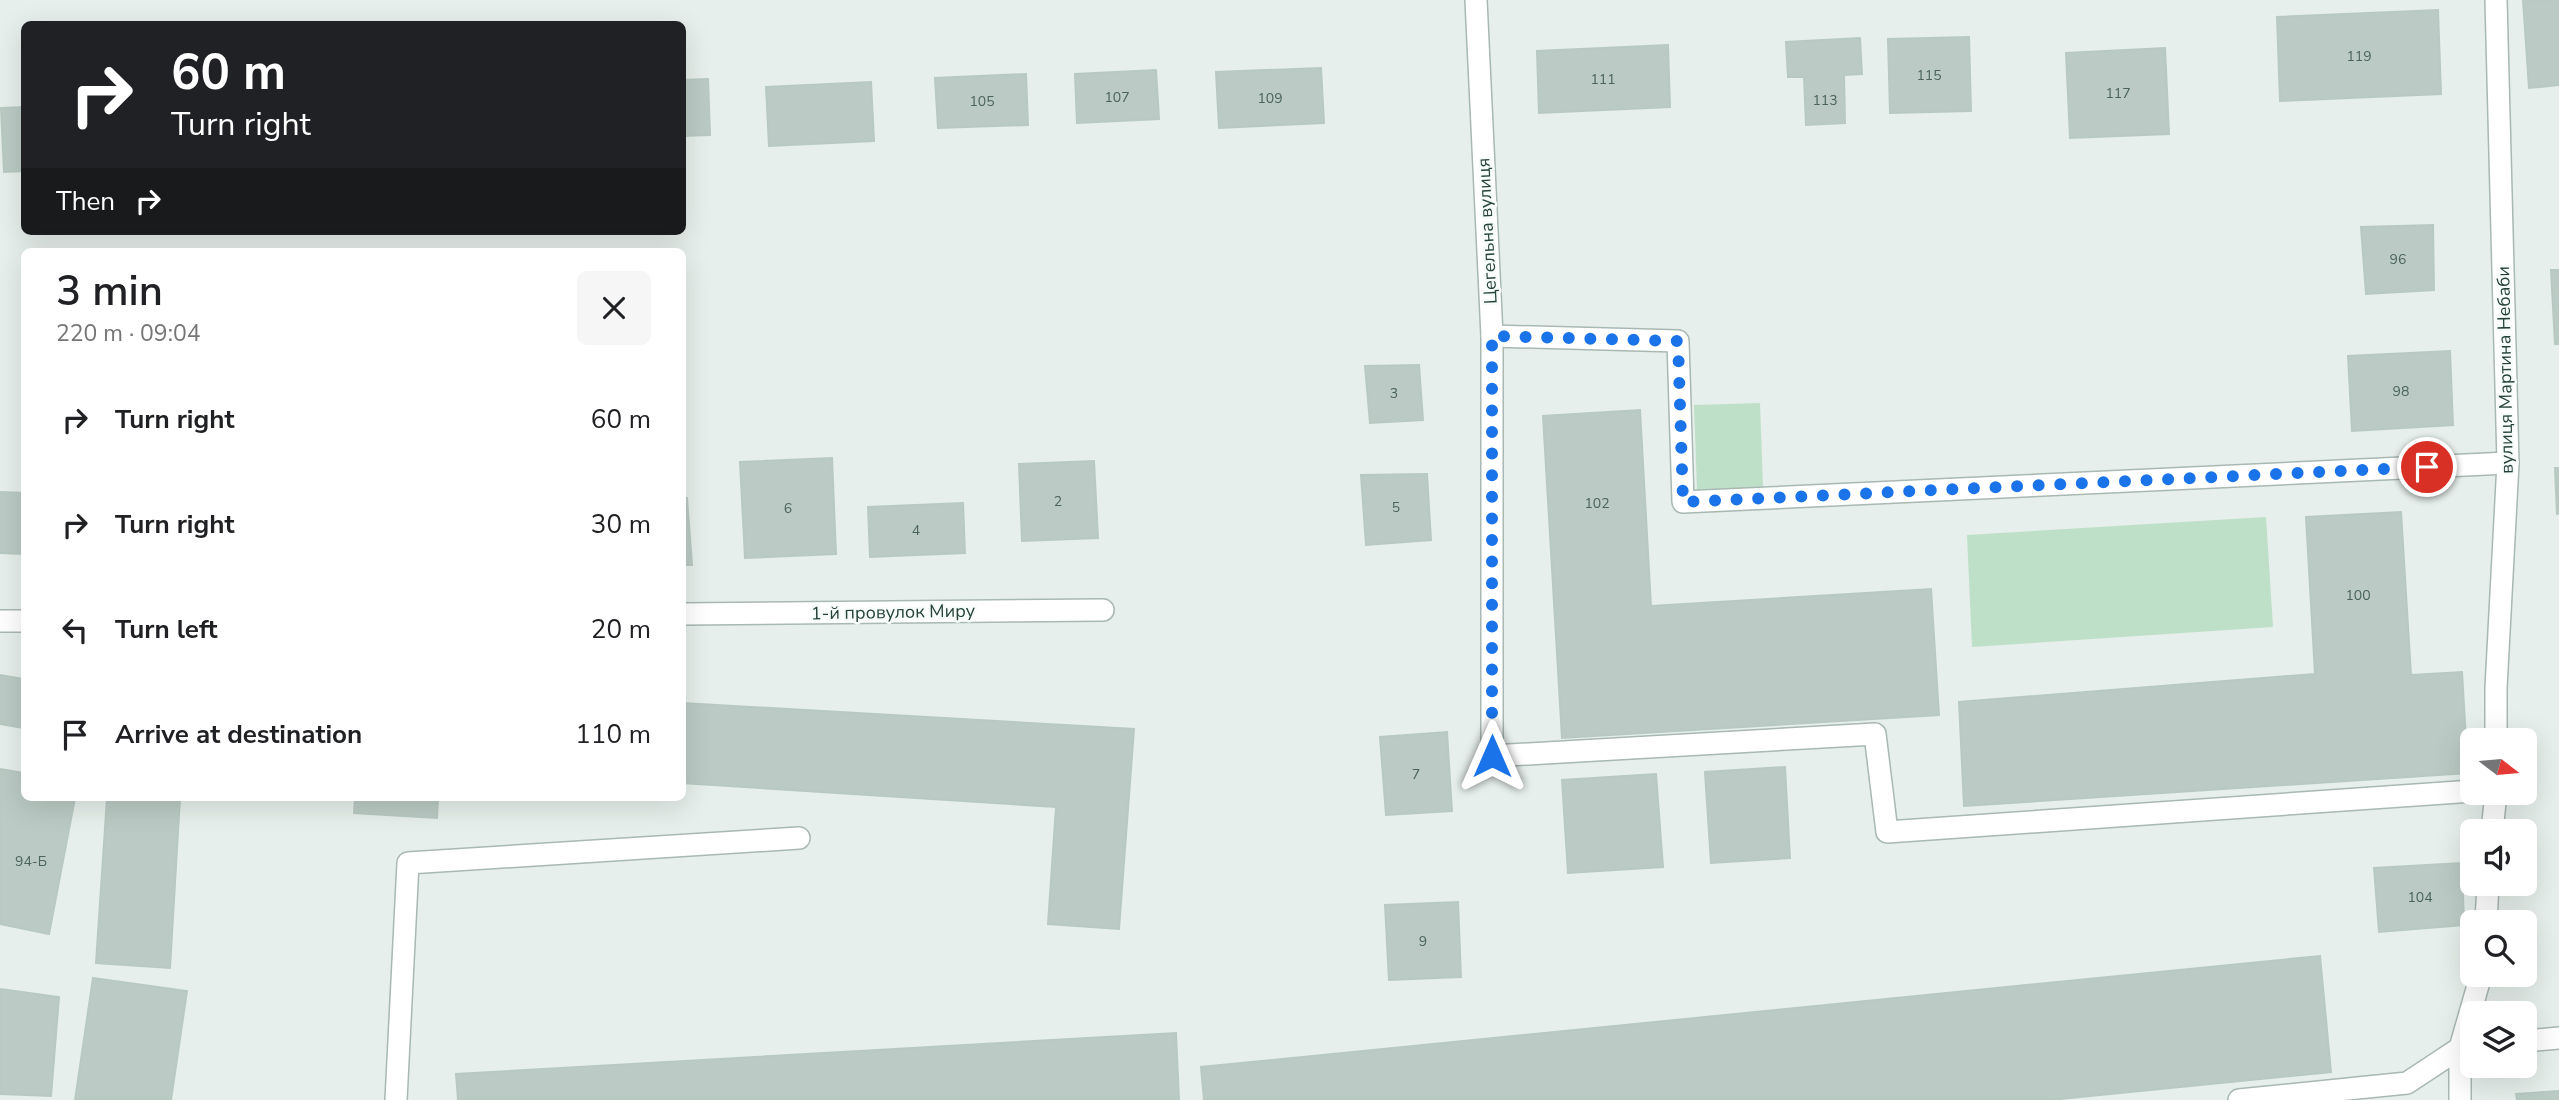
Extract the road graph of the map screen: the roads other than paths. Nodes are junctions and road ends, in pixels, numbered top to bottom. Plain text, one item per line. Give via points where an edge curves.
1 (1476, 0) edge
2 (2496, 0) edge
3 (1492, 336) junction
4 (2508, 463) junction
5 (1103, 610) dead end
6 (686, 614) edge
7 (0, 621) edge
8 (21, 621) edge
9 (2496, 728) edge
10 (2460, 792) edge
11 (799, 838) dead end
12 (2559, 1038) edge
13 (2537, 1040) edge
14 (2460, 1052) edge
15 (2462, 1078) edge
16 (2407, 1092) edge
17 (396, 1100) edge
18 (2239, 1100) edge
19 (2460, 1100) edge

1 - 3 street, Цегельна вулиця
2 - 4 street, вулиця Мартина Небаби
3 - 4 street via 1678,341 1683,502
3 - 10 street, Цегельна вулиця via 1492,756 1875,734 1887,832
4 - 9 street, вулиця Мартина Небаби
5 - 6 street, 1-й провулок Миру
7 - 8 street
11 - 17 street via 408,863
12 - 13 street
14 - 16 street
15 - 19 street
16 - 18 street

